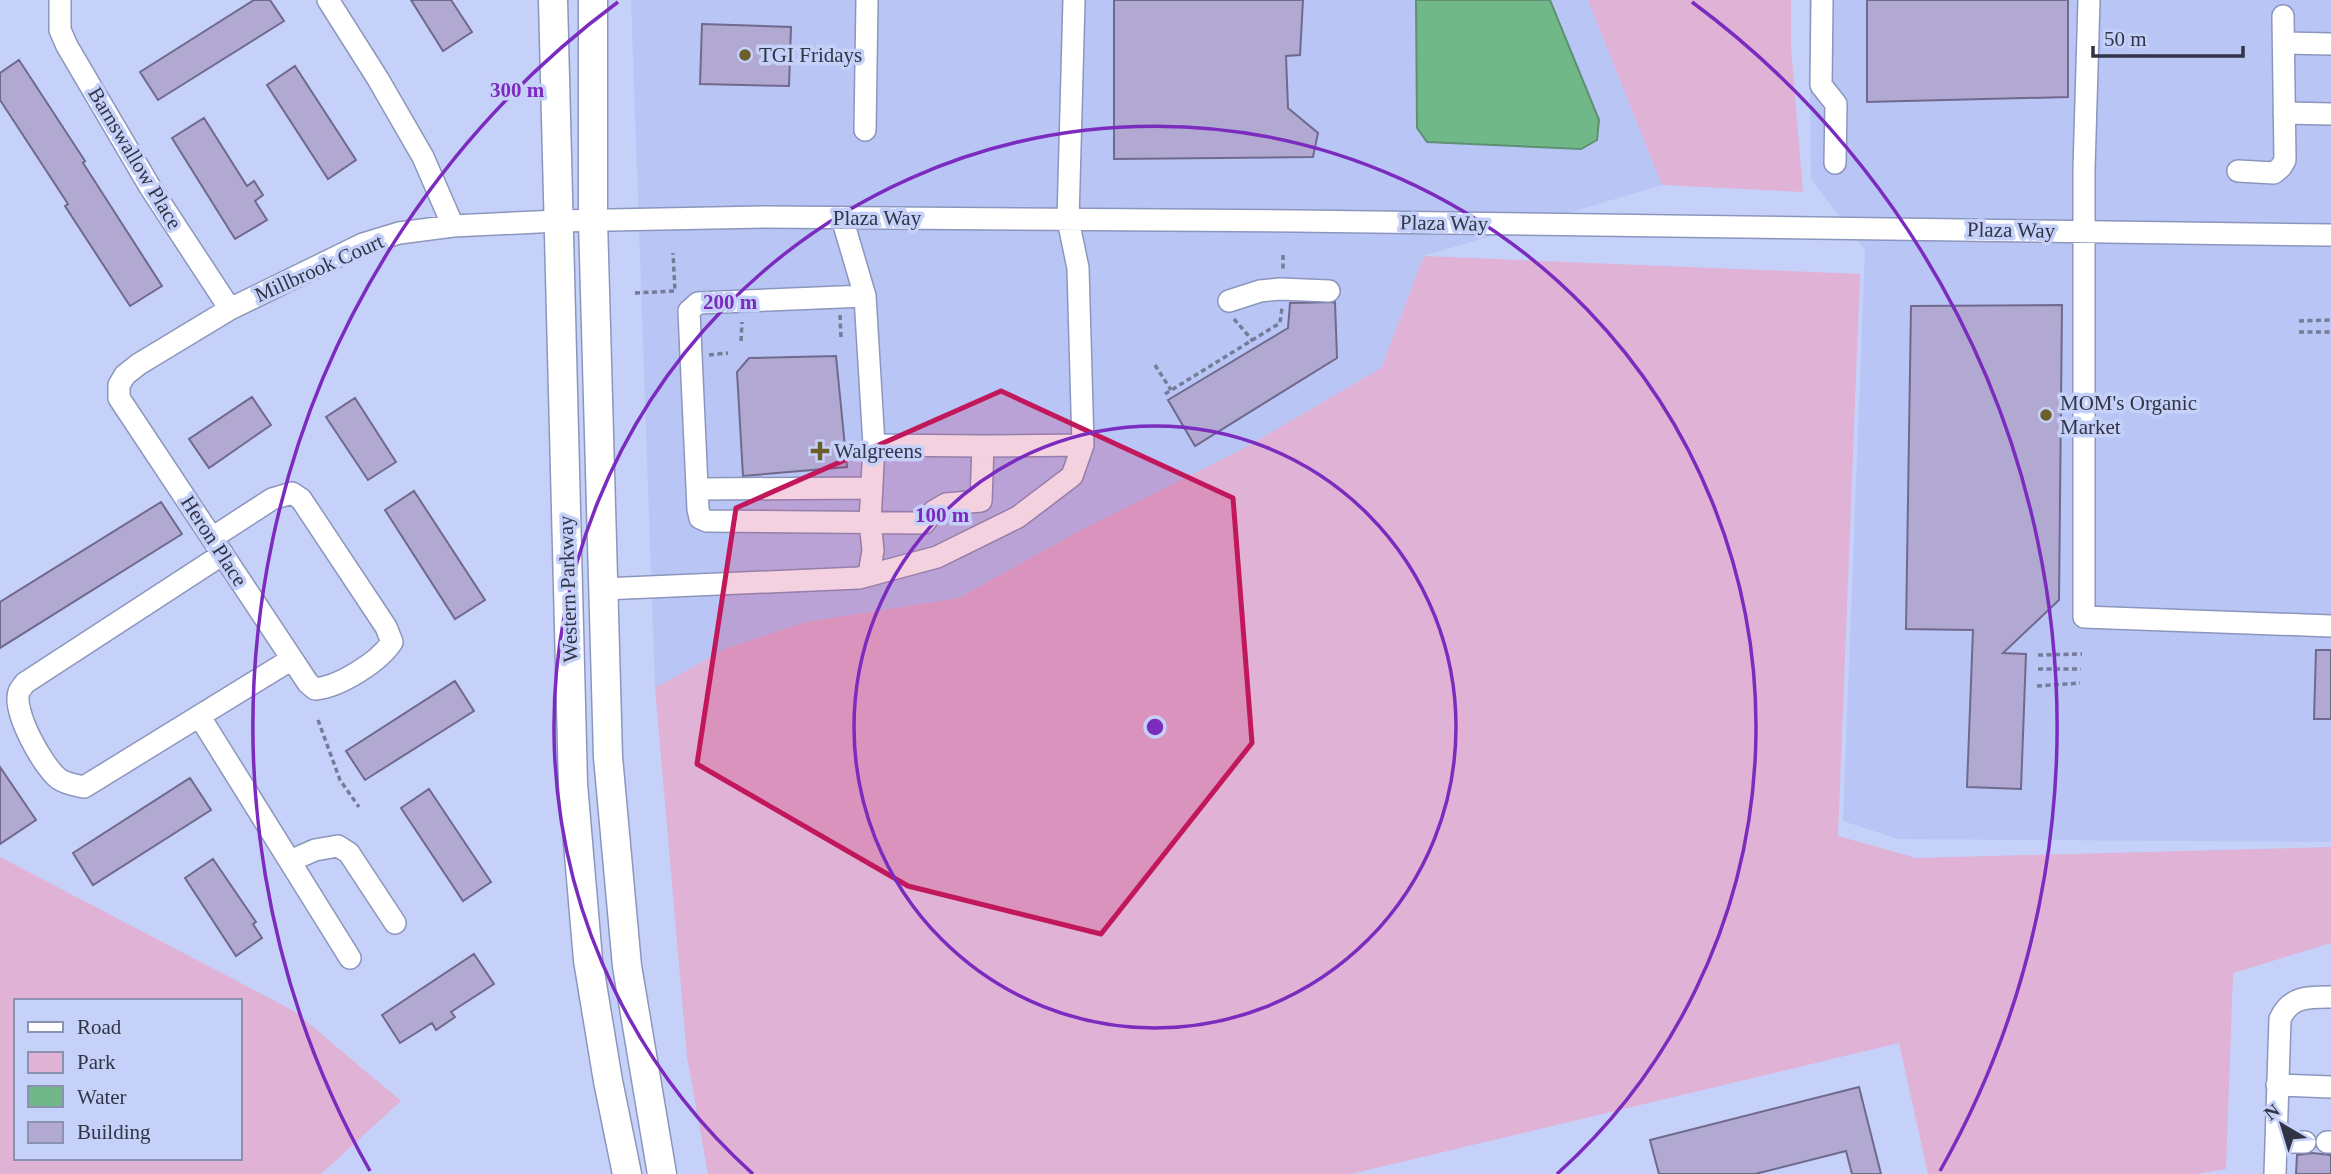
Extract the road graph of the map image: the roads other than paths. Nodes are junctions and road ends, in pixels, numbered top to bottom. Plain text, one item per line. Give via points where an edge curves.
1 (60, 0) edge
2 (327, 0) edge
3 (553, 0) edge
4 (593, 0) edge
5 (867, 0) edge
6 (1074, 0) edge
7 (1822, 0) edge
8 (2089, 0) edge
9 (2283, 16) dead end
10 (2284, 43) junction
11 (2331, 44) edge
12 (2284, 113) junction
13 (2331, 114) edge
14 (865, 130) dead end
15 (1835, 163) dead end
16 (2238, 171) dead end
17 (842, 218) junction
18 (1068, 219) junction
19 (593, 220) junction
20 (558, 221) junction
21 (453, 226) junction
22 (2086, 231) junction
23 (2331, 234) edge
24 (1329, 291) dead end
25 (865, 296) junction
26 (1228, 306) road end
27 (230, 309) junction
28 (120, 398) joint
29 (874, 445) junction
30 (1083, 445) junction
31 (983, 446) junction
32 (872, 488) junction
33 (697, 489) junction
34 (981, 501) junction
35 (870, 522) junction
36 (925, 523) junction
37 (995, 528) junction
38 (217, 546) junction
39 (937, 557) junction
40 (869, 575) junction
41 (603, 589) junction
42 (2331, 626) edge
43 (292, 659) junction
44 (200, 717) junction
45 (290, 862) junction
46 (395, 923) dead end
47 (350, 958) dead end
48 (2331, 997) edge
49 (2277, 1085) junction
50 (2331, 1087) edge
51 (2276, 1142) junction
52 (2305, 1142) dead end
53 (627, 1174) edge
54 (662, 1174) edge
55 (2275, 1174) edge

1 - 27 street, Barnswallow Place via 60,30 67,46 150,187
2 - 21 street via 423,157
3 - 20 main road, Western Parkway
4 - 19 main road, Western Parkway
5 - 14 street
6 - 18 street
7 - 15 street via 1821,85 1836,104
8 - 22 street
9 - 10 street
10 - 11 street
10 - 12 street
12 - 13 street
12 - 16 street via 2285,160 2281,167 2274,173
17 - 18 street, Plaza Way
17 - 19 street, Plaza Way
17 - 25 street
18 - 22 street, Plaza Way
18 - 30 street via 1078,268
19 - 20 street, Plaza Way
19 - 41 main road, Western Parkway
20 - 21 street, Millbrook Court
20 - 53 main road, Western Parkway via 573,784 588,960
21 - 27 street, Millbrook Court via 374,240
22 - 23 street, Plaza Way
22 - 42 street via 2084,617
24 - 26 street via 1260,291
25 - 29 street
25 - 33 street via 693,306 689,319
27 - 28 street, Millbrook Court via 139,363 119,385
28 - 38 street, Heron Place
29 - 31 street
29 - 32 street
30 - 31 street
30 - 37 street via 1072,476 1018,517
31 - 34 street
32 - 33 street
32 - 35 street
33 - 35 street via 699,516 707,521
34 - 36 street via 946,504
34 - 37 street
35 - 36 street
35 - 40 street via 873,550
36 - 39 street
37 - 39 street
38 - 43 street, Heron Place
38 - 43 street, Heron Place via 272,499 292,493 301,499 392,642 384,654 330,688 315,689
38 - 44 street via 25,683 19,692 18,706 27,733 52,773 84,788
39 - 40 street
40 - 41 street
41 - 54 main road, Western Parkway via 608,757 621,915
43 - 44 street
44 - 45 street
45 - 46 street via 338,846 349,853
45 - 47 street
48 - 49 street via 2304,997 2283,1011
49 - 50 street
49 - 51 street
51 - 52 street
51 - 55 street

